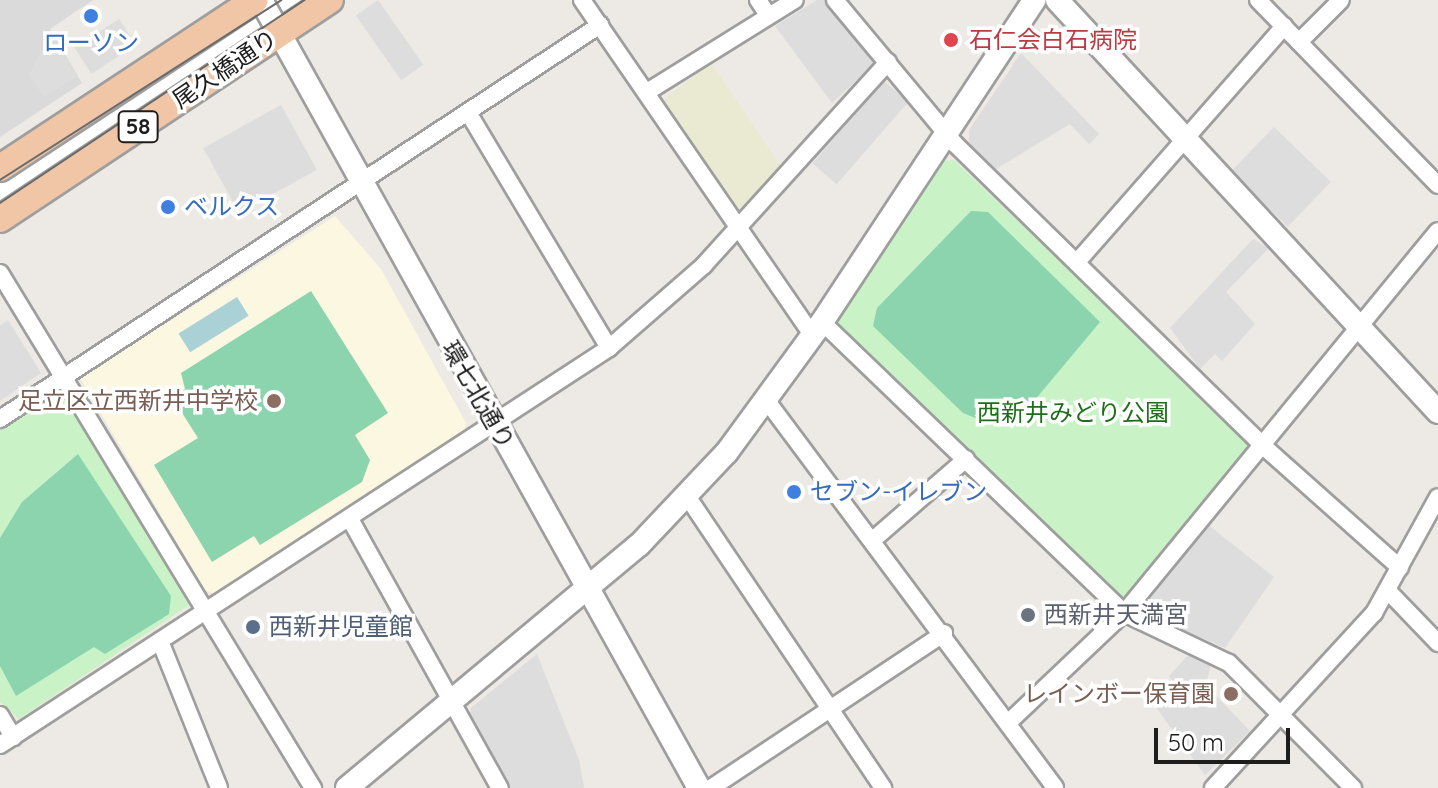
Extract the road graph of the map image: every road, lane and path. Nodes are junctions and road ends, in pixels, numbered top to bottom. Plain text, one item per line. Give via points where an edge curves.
1 (255, 0) edge
2 (261, 0) edge
3 (330, 0) edge
4 (582, 0) edge
5 (758, 0) edge
6 (795, 0) edge
7 (835, 0) edge
8 (1034, 0) edge
9 (1057, 0) edge
10 (1258, 0) edge
11 (1341, 0) edge
12 (768, 15) junction
13 (600, 25) junction
14 (1284, 26) junction
15 (276, 35) junction
16 (1299, 42) junction
17 (888, 62) junction
18 (647, 92) junction
19 (469, 114) junction
20 (946, 134) junction
21 (1183, 137) junction
22 (0, 168) edge
23 (1438, 185) edge
24 (358, 187) junction
25 (0, 219) edge
26 (739, 228) junction
27 (1438, 231) edge
28 (1077, 262) junction
29 (0, 273) edge
30 (1356, 324) junction
31 (817, 329) junction
32 (609, 348) junction
33 (64, 379) junction
34 (767, 401) junction
35 (1438, 412) edge
36 (0, 419) edge
37 (494, 424) junction
38 (1261, 444) junction
39 (966, 459) junction
40 (687, 496) junction
41 (1438, 497) edge
42 (350, 519) junction
43 (874, 539) junction
44 (1400, 568) junction
45 (587, 589) junction
46 (1389, 592) junction
47 (205, 612) junction
48 (1124, 613) junction
49 (944, 633) junction
50 (160, 641) junction
51 (1438, 643) edge
52 (451, 701) junction
53 (831, 710) junction
54 (0, 715) edge
55 (1283, 717) junction
56 (1010, 721) junction
57 (7, 741) edge
58 (219, 788) edge
59 (313, 788) edge
60 (347, 788) edge
61 (500, 788) edge
62 (699, 788) edge
63 (711, 788) edge
64 (883, 788) edge
65 (1055, 788) edge
66 (1213, 788) edge
67 (1353, 788) edge

1 - 22 main road, 尾久橋通り / 58
2 - 15 street, 環七北通り
3 - 15 main road, 尾久橋通り / 58
4 - 13 street
5 - 12 street
6 - 12 street
7 - 17 street
8 - 20 street
9 - 21 street
10 - 14 street
11 - 16 street
12 - 18 street
13 - 18 street
13 - 19 street
14 - 16 street
14 - 21 street
15 - 24 street, 環七北通り
15 - 25 main road, 尾久橋通り / 58
16 - 23 street
17 - 20 street
17 - 26 street
18 - 26 street
19 - 24 street
19 - 32 street
20 - 28 street
20 - 31 street
21 - 28 street
21 - 30 street
24 - 33 street
24 - 37 street, 環七北通り
26 - 31 street
26 - 32 street
27 - 30 street
28 - 38 street
29 - 33 street
30 - 35 street
30 - 38 street
31 - 34 street
31 - 39 street
32 - 37 street
33 - 36 street
33 - 47 street
34 - 40 street
34 - 43 street
37 - 42 street
37 - 45 street, 環七北通り
38 - 44 street
38 - 48 street
39 - 43 street
39 - 48 street
40 - 45 street
40 - 53 street
41 - 44 street
42 - 47 street
42 - 52 street
43 - 49 street
44 - 46 street
45 - 52 street
45 - 62 street, 環七北通り
46 - 51 street
46 - 55 street
47 - 50 street
47 - 59 street
48 - 55 street via 1229,663
48 - 56 street
49 - 53 street
49 - 56 street
50 - 57 street
50 - 58 street
52 - 60 street
52 - 61 street
53 - 63 street
53 - 64 street
54 - 57 street
55 - 66 street
55 - 67 street
56 - 65 street

